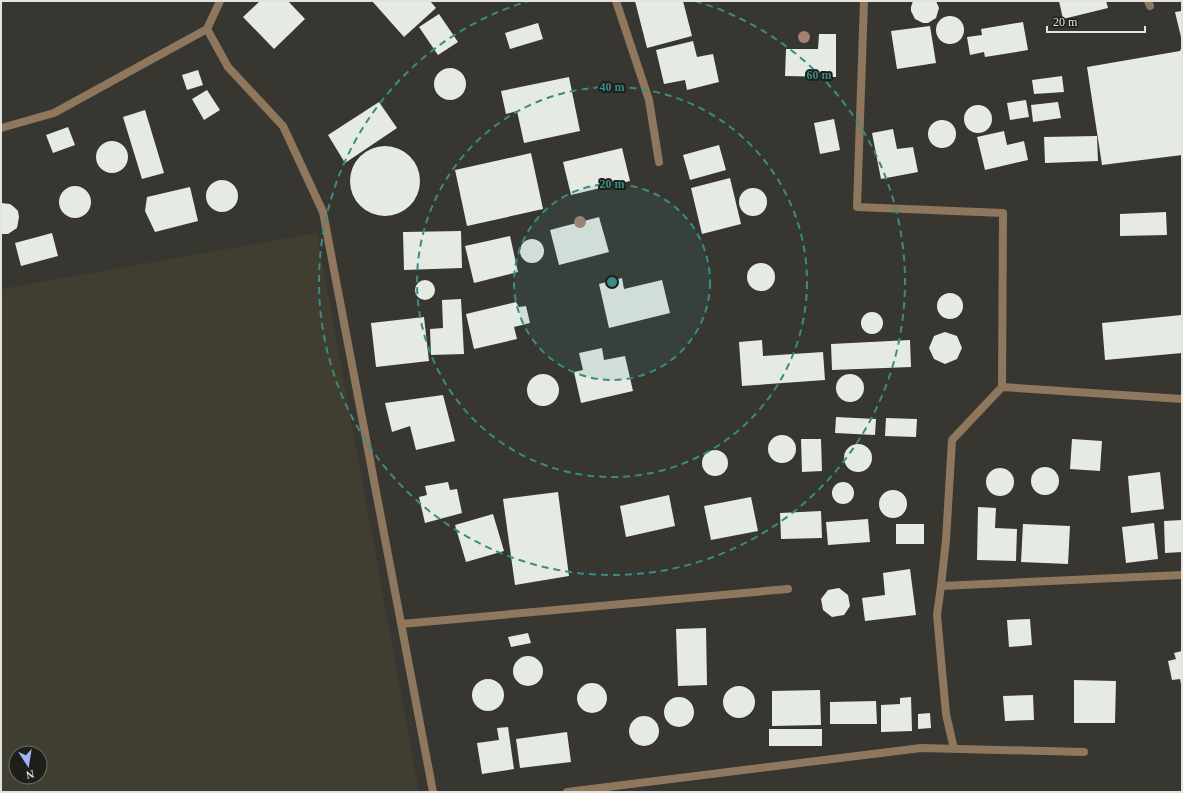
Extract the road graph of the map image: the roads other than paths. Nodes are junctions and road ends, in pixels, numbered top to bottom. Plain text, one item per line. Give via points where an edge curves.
1 (220, 1) edge
2 (616, 1) edge
3 (864, 1) edge
4 (207, 30) junction
5 (1, 128) edge
6 (659, 162) dead end
7 (1002, 387) junction
8 (1182, 399) edge
9 (1182, 575) edge
10 (941, 586) junction
11 (788, 589) dead end
12 (401, 624) junction
13 (954, 749) junction
14 (1084, 752) dead end
15 (433, 792) edge
16 (567, 792) edge

1 - 4 street
2 - 6 street via 649,100
3 - 7 street via 856,207 1003,213
4 - 5 street via 54,113
4 - 12 street via 228,67 283,126 323,212
7 - 8 street
7 - 10 street via 952,440
9 - 10 street
10 - 13 street via 937,615 946,714
11 - 12 street
12 - 15 street
13 - 14 street
13 - 16 street via 921,748

